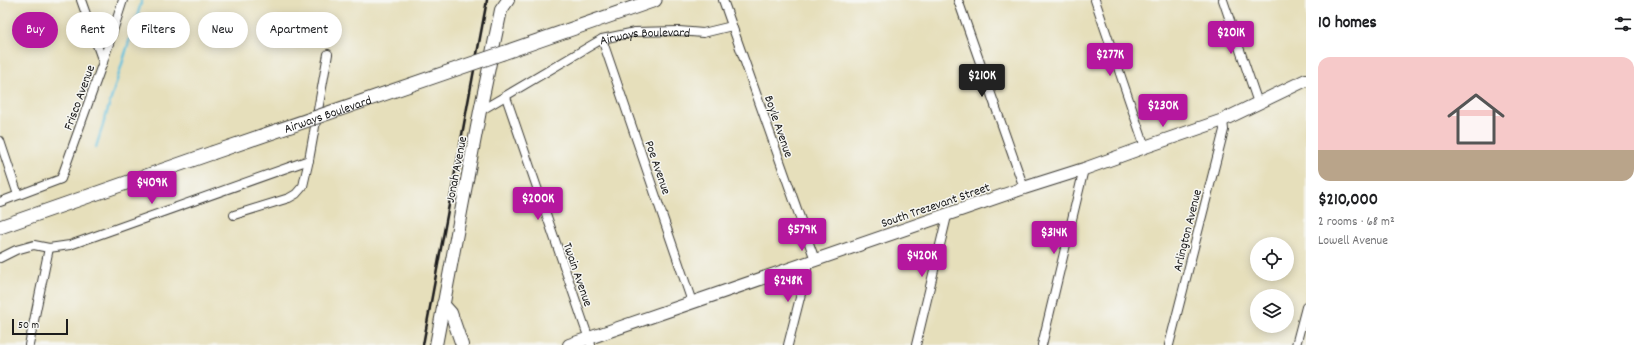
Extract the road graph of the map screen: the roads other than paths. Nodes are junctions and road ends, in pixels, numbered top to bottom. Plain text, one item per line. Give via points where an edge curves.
1 (81, 0) edge
2 (123, 0) edge
3 (508, 0) edge
4 (655, 0) edge
5 (723, 0) edge
6 (958, 0) edge
7 (1095, 0) edge
8 (1223, 0) edge
9 (732, 26) junction
10 (602, 39) junction
11 (328, 54) dead end
12 (103, 62) junction
13 (1306, 80) edge
14 (506, 97) junction
15 (1258, 103) junction
16 (480, 111) junction
17 (1223, 120) junction
18 (0, 141) edge
19 (1145, 147) junction
20 (309, 160) junction
21 (1084, 169) junction
22 (1024, 188) junction
23 (18, 195) junction
24 (0, 202) edge
25 (234, 215) dead end
26 (947, 216) junction
27 (0, 226) edge
28 (49, 248) junction
29 (0, 258) edge
30 (811, 262) junction
31 (692, 302) junction
32 (443, 304) junction
33 (1306, 307) edge
34 (590, 342) edge
35 (29, 345) edge
36 (436, 345) edge
37 (462, 345) edge
38 (569, 345) edge
39 (788, 345) edge
40 (916, 345) edge
41 (1042, 345) edge
42 (1169, 345) edge
43 (1296, 345) edge

1 - 12 street
2 - 12 street, Frisco Avenue
3 - 16 street, Jonah Avenue via 502,10
4 - 27 main road, Airways Boulevard, bridge
5 - 9 street, Boyle Avenue
6 - 22 street
7 - 19 street
8 - 15 street
9 - 10 street, Airways Boulevard via 702,33 635,32
9 - 30 street, Boyle Avenue
10 - 14 street, Airways Boulevard
10 - 31 street, Poe Avenue
11 - 20 street
12 - 23 street, Frisco Avenue via 61,179
13 - 15 street, South Trezevant Street
14 - 16 street, Airways Boulevard
14 - 34 street, Twain Avenue
15 - 17 street, South Trezevant Street
16 - 32 street, Jonah Avenue
17 - 19 street, South Trezevant Street
17 - 42 street, Arlington Avenue via 1224,130
18 - 23 street
19 - 21 street, South Trezevant Street
20 - 25 street via 303,186 296,194
20 - 28 street via 70,245
21 - 22 street, South Trezevant Street
21 - 41 street
22 - 26 street, South Trezevant Street
23 - 24 street
26 - 30 street, South Trezevant Street
26 - 40 street
28 - 29 street via 34,245
28 - 35 street
30 - 31 street, South Trezevant Street
30 - 39 street, Boyle Avenue
31 - 34 street, South Trezevant Street
32 - 36 street, Jonah Avenue
32 - 37 street via 451,313
33 - 43 street
34 - 38 street, South Trezevant Street

